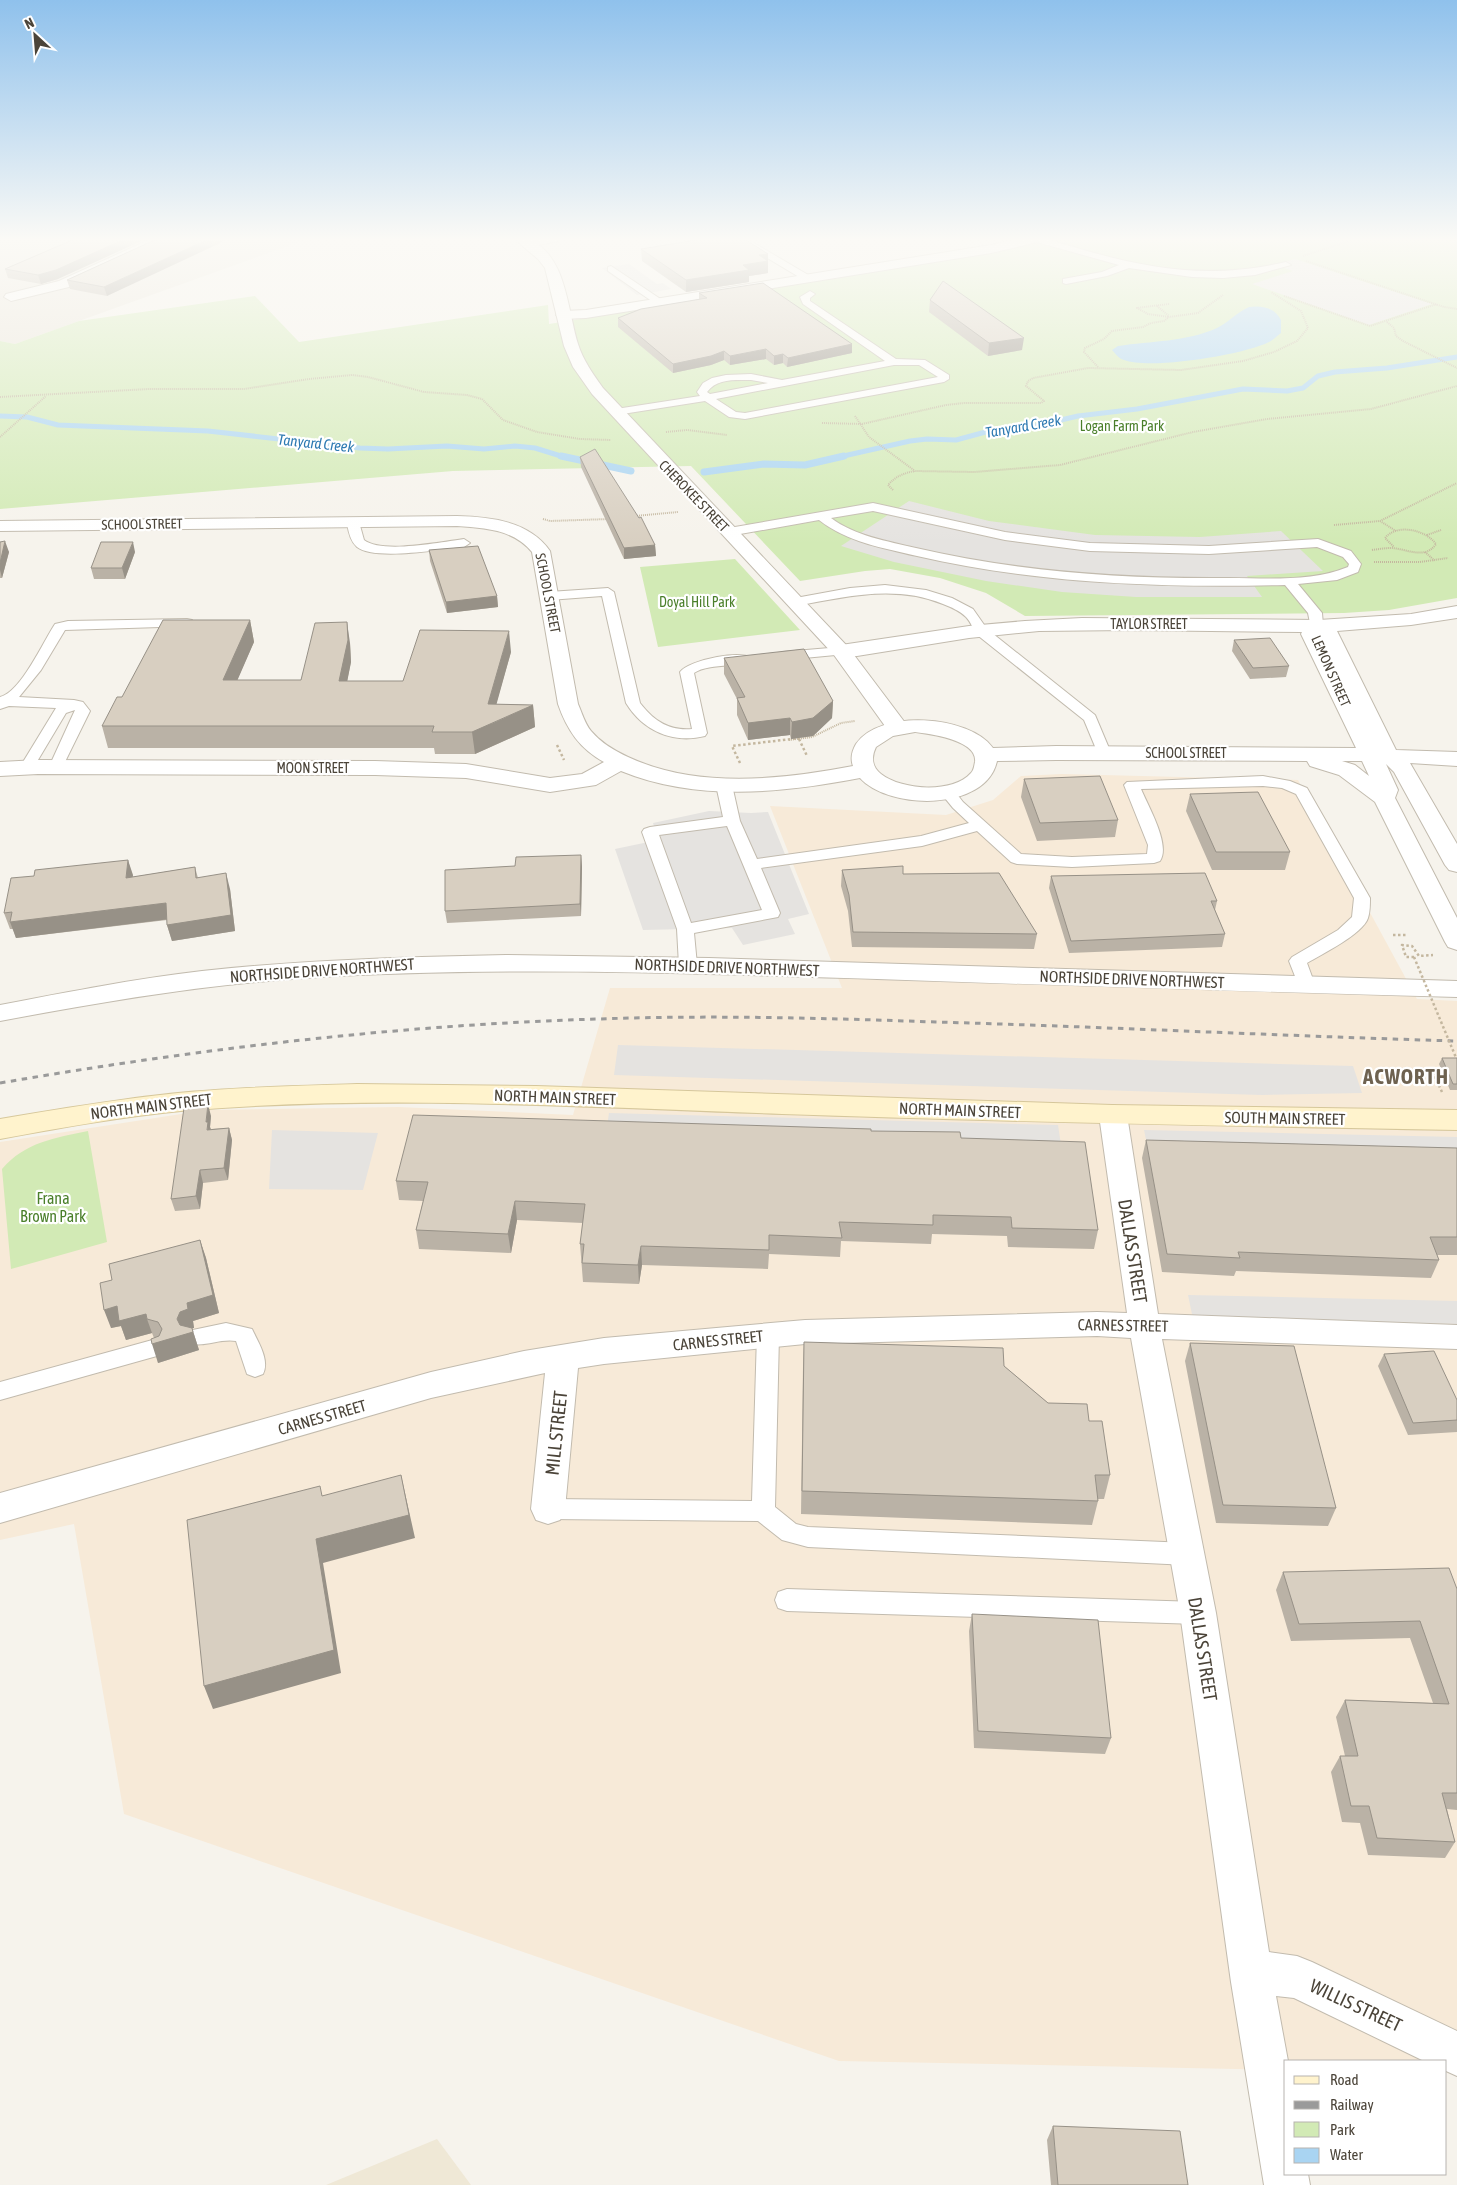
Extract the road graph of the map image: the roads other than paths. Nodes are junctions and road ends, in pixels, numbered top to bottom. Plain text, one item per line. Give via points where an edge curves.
1 (569, 340) edge
2 (862, 340) edge
3 (894, 362) junction
4 (782, 384) junction
5 (707, 398) junction
6 (616, 412) junction
7 (821, 516) junction
8 (353, 522) junction
9 (0, 526) edge
10 (729, 532) junction
11 (464, 543) dead end
12 (1290, 581) junction
13 (549, 596) junction
14 (795, 602) junction
15 (1457, 612) edge
16 (204, 623) edge
17 (1316, 625) junction
18 (982, 631) junction
19 (841, 651) junction
20 (3, 702) edge
21 (78, 704) junction
22 (898, 728) junction
23 (1104, 753) junction
24 (1299, 754) junction
25 (985, 755) junction
26 (1379, 755) junction
27 (1457, 758) edge
28 (621, 762) junction
29 (56, 767) junction
30 (27, 768) junction
31 (0, 769) edge
32 (865, 770) junction
33 (724, 785) junction
34 (948, 792) junction
35 (1384, 798) junction
36 (732, 821) junction
37 (980, 825) junction
38 (751, 865) junction
39 (1457, 865) edge
40 (684, 929) junction
41 (1457, 942) edge
42 (688, 965) junction
43 (1306, 985) junction
44 (1457, 989) edge
45 (0, 1013) edge
46 (1113, 1115) junction
47 (1457, 1120) edge
48 (0, 1128) edge
49 (1144, 1325) junction
50 (768, 1335) junction
51 (196, 1337) dead end
52 (1457, 1337) edge
53 (156, 1348) edge
54 (563, 1358) junction
55 (255, 1368) dead end
56 (0, 1391) edge
57 (0, 1508) edge
58 (548, 1509) joint
59 (763, 1511) junction
60 (1188, 1554) junction
61 (787, 1600) dead end
62 (1198, 1612) junction
63 (1251, 1971) junction
64 (1457, 2054) edge
65 (1284, 2173) edge

1 - 6 street, CHEROKEE STREET via 581,367
2 - 3 lane
3 - 4 lane
3 - 5 lane via 921,362 945,376 938,381 745,416 733,415
4 - 5 lane
4 - 5 lane via 764,378 731,377 708,384 702,392
5 - 6 lane
6 - 10 street, CHEROKEE STREET
7 - 10 lane
7 - 12 lane via 846,532 985,567 1113,581 1198,584
7 - 12 lane via 882,508 996,534 1099,548 1208,550 1318,543 1347,554 1354,564 1354,569 1338,576
8 - 9 street, SCHOOL STREET
8 - 11 lane via 360,543 371,549
8 - 13 street, SCHOOL STREET via 464,521 512,530 531,540 541,551
10 - 14 street, CHEROKEE STREET
12 - 17 lane via 1315,613
13 - 19 lane via 608,592 633,703 636,710 667,732 700,732 687,672 692,668 706,663
13 - 28 street, SCHOOL STREET via 568,704 574,721 598,749
14 - 18 lane via 877,589 913,590 961,607
14 - 19 street, CHEROKEE STREET
15 - 17 street, TAYLOR STREET via 1386,622
16 - 20 lane via 68,624 60,627 22,686
17 - 18 street, TAYLOR STREET via 1082,624
17 - 26 street, LEMON STREET via 1311,634
18 - 19 street, TAYLOR STREET
18 - 23 lane via 1090,718
19 - 22 street, CHEROKEE STREET
20 - 21 lane
21 - 29 lane via 83,711
21 - 30 lane via 61,710
22 - 25 street via 933,727 951,731 978,745
22 - 32 street via 882,733 862,749 861,760
23 - 24 street, SCHOOL STREET
23 - 25 street, SCHOOL STREET
24 - 26 street, SCHOOL STREET
24 - 35 street via 1346,770
25 - 34 street via 982,775 971,784
26 - 27 street, SCHOOL STREET
26 - 35 street, LEMON STREET via 1387,790
26 - 39 street, LEMON STREET via 1403,769
28 - 29 street, MOON STREET via 588,780 550,785 466,771
28 - 33 street, SCHOOL STREET via 653,775
29 - 30 street, MOON STREET
30 - 31 street, MOON STREET
32 - 33 street, SCHOOL STREET via 814,779
32 - 34 street via 893,788 914,793
33 - 36 lane
34 - 37 lane
35 - 41 street, LEMON STREET
36 - 38 lane
36 - 40 lane via 650,832
37 - 38 lane via 922,841
37 - 43 lane via 1017,859 1072,862 1154,858 1156,845 1132,784 1263,781 1302,791 1362,898 1360,918 1344,934 1298,961
38 - 40 lane via 772,913
40 - 42 lane
42 - 43 street, NORTHSIDE DRIVE NORTHWEST
42 - 45 street, NORTHSIDE DRIVE NORTHWEST via 444,963 345,966 126,989
43 - 44 street, NORTHSIDE DRIVE NORTHWEST
46 - 47 main road, SOUTH MAIN STREET
46 - 48 main road, NORTH MAIN STREET via 552,1096 316,1093 234,1096 144,1105
46 - 49 street, DALLAS STREET
49 - 50 street, CARNES STREET via 929,1328
49 - 52 street, CARNES STREET
49 - 60 street, DALLAS STREET
50 - 54 street, CARNES STREET
50 - 59 lane
51 - 55 lane via 219,1331 244,1335 251,1348
53 - 56 lane
54 - 57 street, CARNES STREET via 432,1385
54 - 58 street, MILL STREET
58 - 59 lane
59 - 60 lane via 790,1532 808,1537
60 - 62 street, DALLAS STREET
61 - 62 lane
62 - 63 street, DALLAS STREET
63 - 64 street, WILLIS STREET via 1297,1977
63 - 65 street, DALLAS STREET

